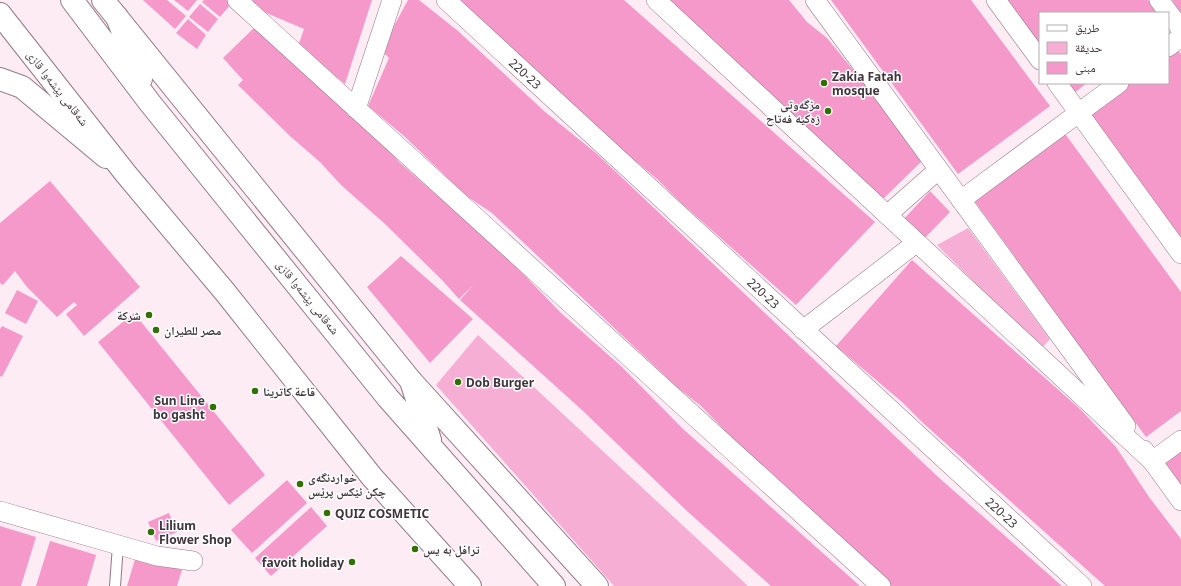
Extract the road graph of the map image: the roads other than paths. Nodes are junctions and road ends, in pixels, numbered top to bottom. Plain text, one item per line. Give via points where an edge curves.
1 (72, 0) edge
2 (103, 0) edge
3 (392, 0) edge
4 (446, 0) edge
5 (656, 0) edge
6 (815, 0) edge
7 (996, 0) edge
8 (1159, 0) edge
9 (243, 3) edge
10 (1168, 12) edge
11 (1169, 13) edge
12 (0, 14) edge
13 (117, 17) junction
14 (1181, 29) edge
15 (1181, 37) edge
16 (1169, 46) edge
17 (1039, 59) edge
18 (0, 79) edge
19 (1057, 84) edge
20 (1118, 84) edge
21 (150, 103) junction
22 (356, 109) junction
23 (1078, 113) junction
24 (938, 170) junction
25 (126, 174) junction
26 (960, 200) junction
27 (887, 215) junction
28 (916, 243) junction
29 (1181, 254) edge
30 (803, 330) junction
31 (411, 381) junction
32 (1181, 440) edge
33 (432, 447) junction
34 (1152, 461) junction
35 (1181, 501) edge
36 (0, 511) edge
37 (118, 544) junction
38 (193, 561) dead end
39 (115, 586) edge
40 (470, 586) edge
41 (554, 586) edge
42 (597, 586) edge
43 (881, 586) edge
44 (1082, 586) edge

1 - 21 main road, شەقامی پێشەوا قازی
2 - 13 main road
3 - 22 street
4 - 30 street, 220-23
5 - 27 street
6 - 24 street
7 - 17 street
8 - 10 street
9 - 22 street
11 - 14 street
12 - 25 main road, شەقامی پێشەوا قازی
13 - 21 main road
13 - 31 main road
15 - 16 street
18 - 25 main road via 22,86
19 - 23 street
20 - 23 street
21 - 33 main road, شەقامی پێشەوا قازی via 388,398
22 - 43 street
23 - 26 street
23 - 29 street
24 - 26 street
24 - 27 street
25 - 40 main road, شەقامی پێشەوا قازی via 230,298 372,477
26 - 34 street
27 - 28 street
28 - 30 street
28 - 34 street
30 - 44 street, 220-23
31 - 33 main road
31 - 42 main road
32 - 34 street
33 - 41 main road, شەقامی پێشەوا قازی
34 - 35 street
36 - 37 street
37 - 38 street via 158,556
37 - 39 lane

